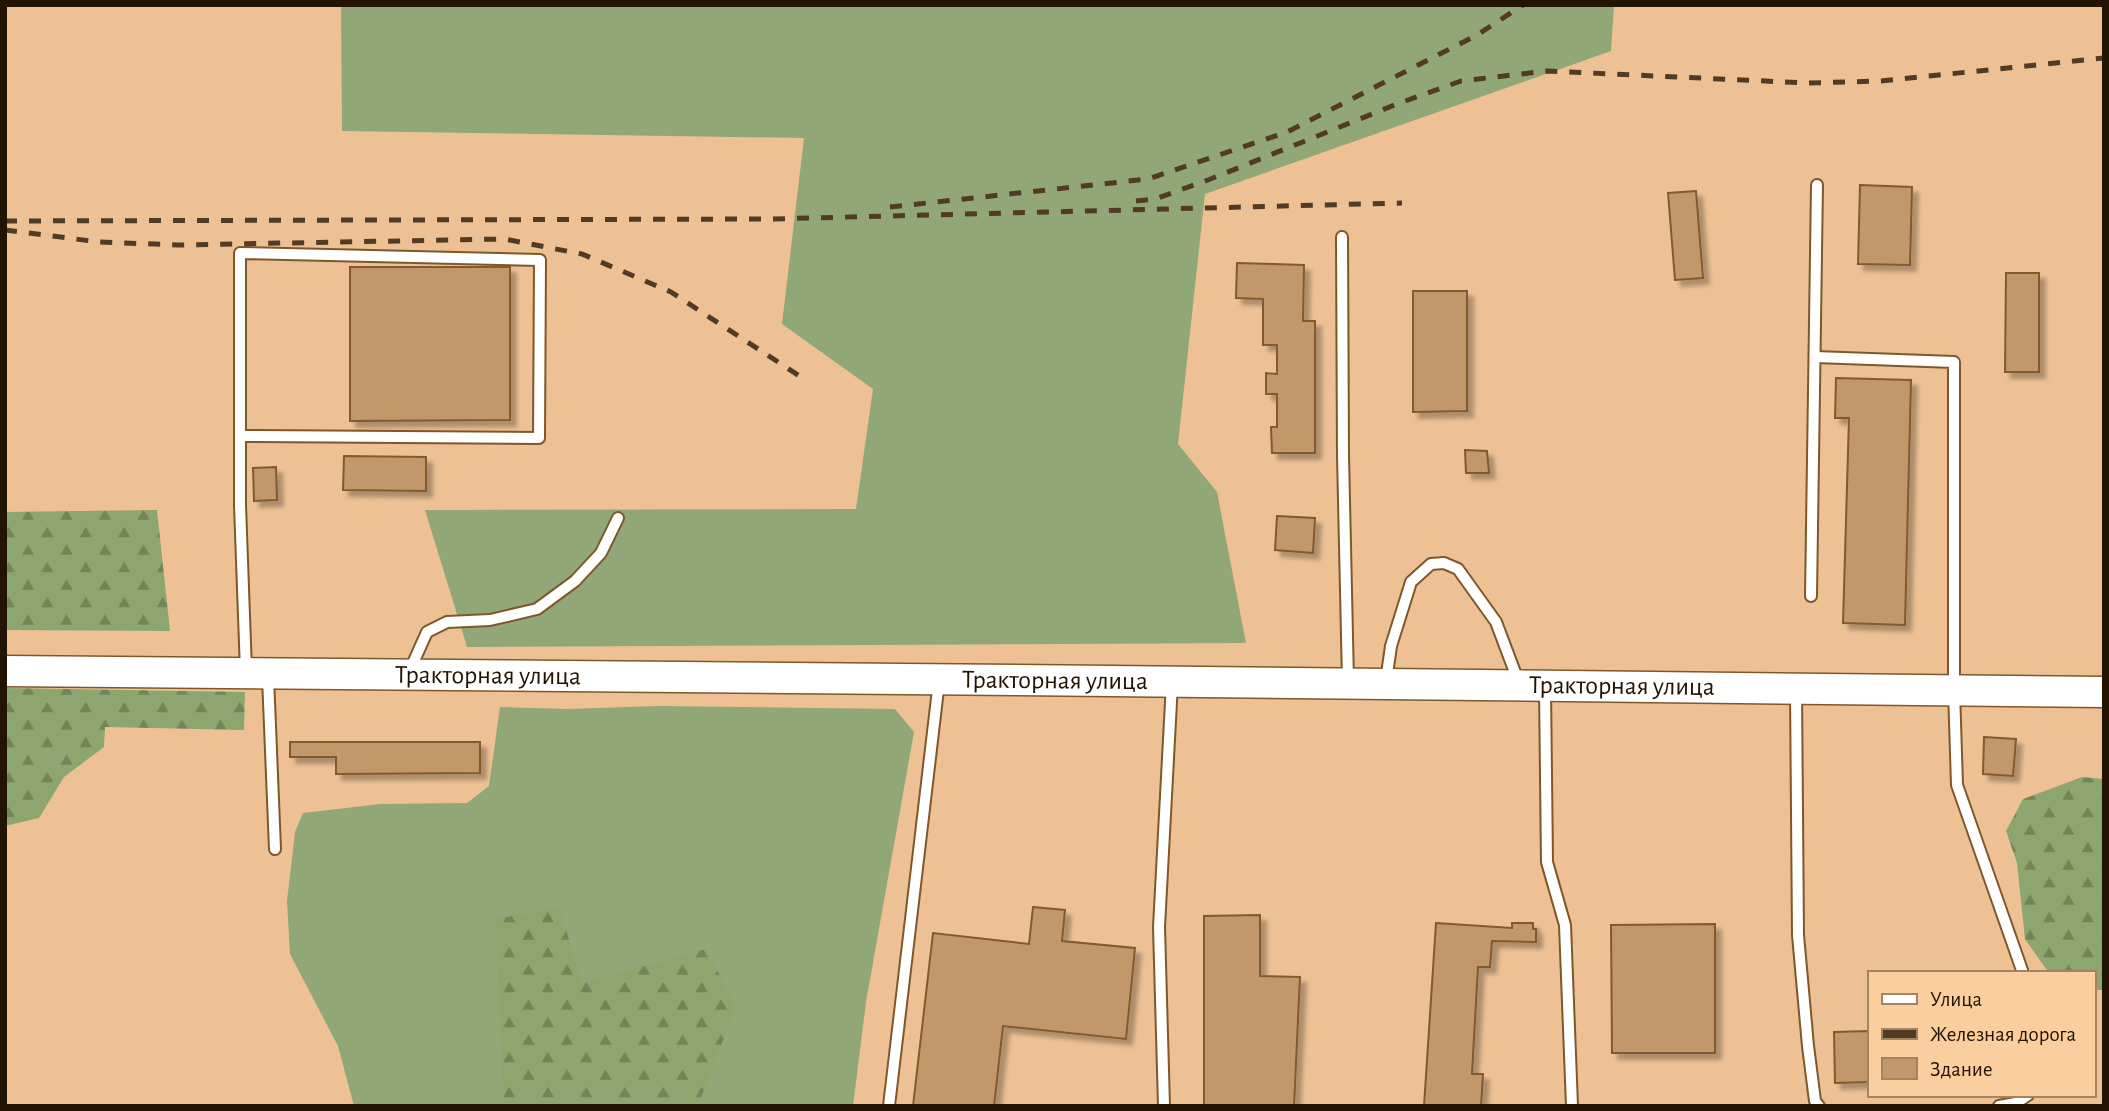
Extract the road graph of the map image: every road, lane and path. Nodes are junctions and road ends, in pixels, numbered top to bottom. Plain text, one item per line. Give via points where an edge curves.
1 (1817, 185) dead end
2 (1342, 237) dead end
3 (1815, 357) junction
4 (241, 436) junction
5 (618, 518) dead end
6 (1811, 596) dead end
7 (5, 671) edge
8 (257, 674) junction
9 (408, 675) junction
10 (940, 678) junction
11 (1172, 683) junction
12 (1349, 684) junction
13 (1385, 684) junction
14 (1532, 685) junction
15 (1796, 689) junction
16 (1954, 690) junction
17 (2104, 692) edge
18 (275, 849) dead end
19 (2022, 971) edge
20 (2025, 1097) edge
21 (889, 1106) edge
22 (1164, 1106) edge
23 (1572, 1106) edge
24 (1819, 1106) edge
25 (1999, 1106) edge

1 - 3 lane
2 - 12 lane
3 - 6 lane
3 - 16 lane via 1954,362
4 - 4 lane via 240,253 540,260 539,438
4 - 8 lane via 240,505
5 - 9 lane via 601,554 575,582 537,609 490,620 447,622 427,632
7 - 8 main road, Тракторная улица
8 - 9 main road, Тракторная улица
8 - 18 lane
9 - 10 main road, Тракторная улица
10 - 11 main road, Тракторная улица
10 - 21 lane
11 - 12 main road, Тракторная улица
11 - 22 lane via 1159,927
12 - 13 main road, Тракторная улица
13 - 14 main road, Тракторная улица
13 - 14 lane via 1391,646 1411,582 1431,564 1444,563 1458,569 1496,622
14 - 15 main road, Тракторная улица
14 - 23 lane via 1547,862 1565,925
15 - 16 main road, Тракторная улица
15 - 24 lane via 1798,935 1808,1046
16 - 17 main road, Тракторная улица
16 - 19 lane via 1957,785
20 - 25 lane

